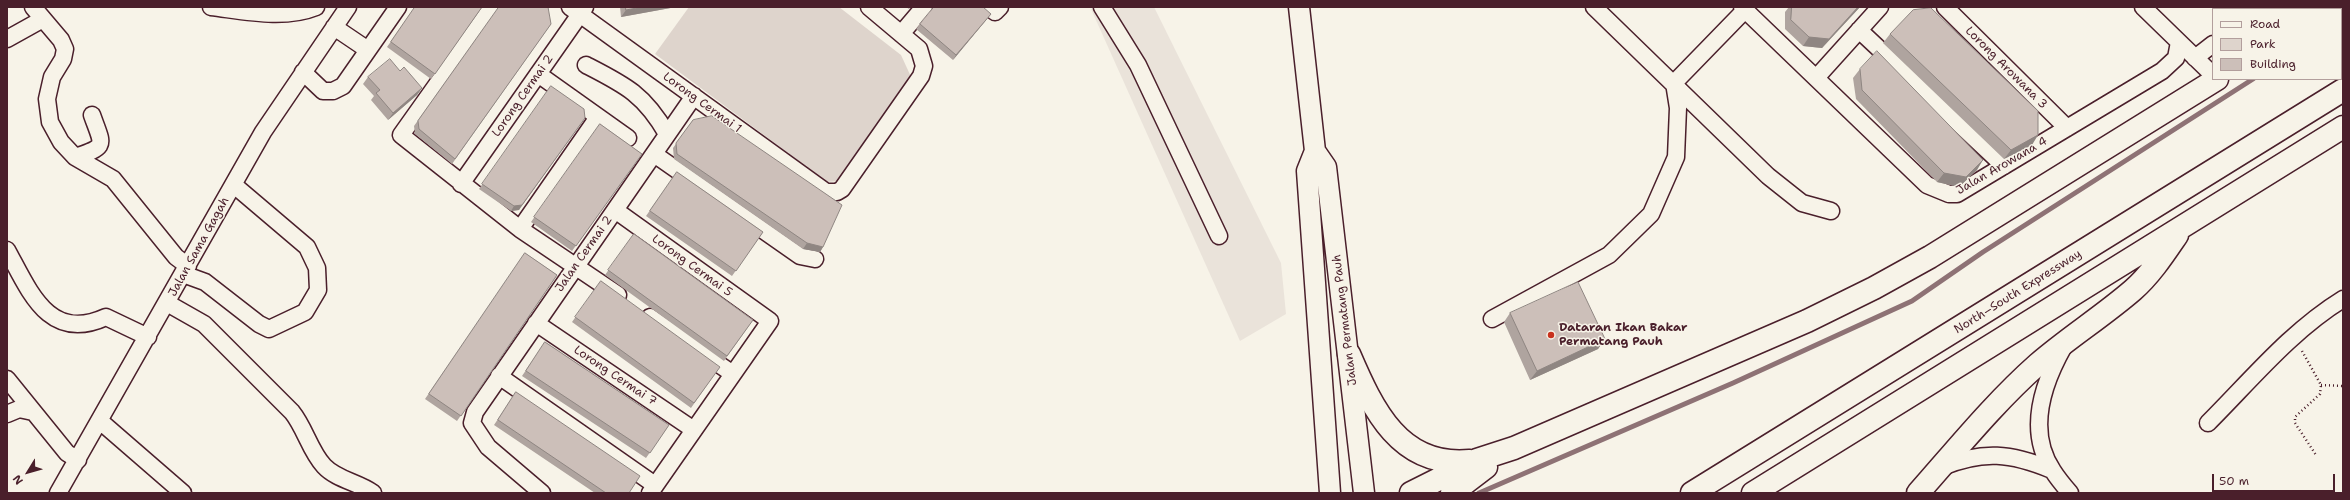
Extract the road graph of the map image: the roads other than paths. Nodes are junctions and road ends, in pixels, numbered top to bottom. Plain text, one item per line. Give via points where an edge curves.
1 (211, 7) edge
2 (316, 7) edge
3 (322, 7) edge
4 (398, 7) edge
5 (492, 7) edge
6 (869, 7) edge
7 (924, 7) edge
8 (989, 7) edge
9 (1000, 7) edge
10 (1102, 7) edge
11 (1299, 7) edge
12 (1594, 7) edge
13 (1880, 7) edge
14 (1945, 7) edge
15 (2143, 7) edge
16 (578, 9) edge
17 (1751, 10) edge
18 (38, 13) edge
19 (341, 17) edge
20 (1859, 30) junction
21 (901, 34) junction
22 (7, 39) edge
23 (2179, 42) junction
24 (2212, 45) edge
25 (368, 50) junction
26 (2195, 58) junction
27 (586, 65) dead end
28 (303, 72) junction
29 (538, 74) junction
30 (2212, 74) edge
31 (1816, 78) junction
32 (2215, 80) edge
33 (1674, 83) junction
34 (2343, 90) edge
35 (694, 96) junction
36 (92, 115) dead end
37 (598, 117) junction
38 (2343, 127) edge
39 (2067, 128) junction
40 (667, 134) junction
41 (628, 138) dead end
42 (1315, 151) junction
43 (654, 154) junction
44 (75, 157) junction
45 (2004, 166) junction
46 (461, 184) junction
47 (234, 185) junction
48 (615, 210) junction
49 (1831, 211) dead end
50 (520, 228) junction
51 (2181, 228) junction
52 (1219, 236) dead end
53 (7, 250) edge
54 (815, 259) dead end
55 (576, 266) junction
56 (186, 270) junction
57 (2343, 299) edge
58 (167, 303) junction
59 (1492, 319) dead end
60 (536, 323) junction
61 (148, 337) junction
62 (2070, 338) junction
63 (1349, 354) junction
64 (733, 374) junction
65 (500, 376) junction
66 (7, 379) edge
67 (33, 412) junction
68 (7, 414) edge
69 (100, 421) junction
70 (2208, 423) dead end
71 (694, 430) junction
72 (1514, 448) junction
73 (78, 460) junction
74 (1477, 460) junction
75 (1940, 468) junction
76 (2052, 470) junction
77 (653, 489) edge
78 (58, 493) edge
79 (183, 493) edge
80 (373, 493) edge
81 (542, 493) edge
82 (1330, 493) edge
83 (1364, 493) edge
84 (1411, 493) edge
85 (1452, 493) edge
86 (1692, 493) edge
87 (1753, 493) edge
88 (1918, 493) edge
89 (2070, 493) edge

1 - 2 street via 264,14 306,11
3 - 19 street
4 - 25 street
5 - 46 street via 401,135
6 - 21 street
7 - 21 street
8 - 9 street via 996,12
10 - 52 street via 1138,64
11 - 42 main road, Jalan Permatang Pauh
12 - 33 street
13 - 20 street
14 - 39 street, Lorong Arowana 3
15 - 23 street
16 - 29 street, Lorong Cermai 2
16 - 35 street, Lorong Cermai 1
17 - 31 street, Jalan Arowana 4
17 - 33 street
18 - 22 street
18 - 44 street via 66,49 64,59 52,77 46,99 50,122 61,142
19 - 25 street
19 - 28 street, Jalan Sama Gagah
20 - 31 street
20 - 45 street
21 - 35 street, Lorong Cermai 1 via 919,49 924,66 921,76 842,189 837,192 826,192
23 - 26 street
23 - 39 street, Jalan Arowana 4 via 2176,58 2162,71
24 - 26 street
25 - 28 street via 343,86 333,91 323,92
26 - 30 street
27 - 40 street via 626,85 654,111
28 - 47 street, Jalan Sama Gagah via 263,132
29 - 37 street
29 - 46 street, Lorong Cermai 2
31 - 45 street, Jalan Arowana 4 via 1927,185 1949,194 1957,194
32 - 72 highway via 1930,257 1874,288 1807,321
33 - 49 street via 1768,176 1802,203
33 - 59 street via 1678,108 1676,157 1651,214 1609,254
34 - 86 highway, North–South Expressway
35 - 40 street, Jalan Cermai 2
36 - 44 street via 101,146
37 - 41 street
37 - 50 street
38 - 51 highway
39 - 45 street, Jalan Arowana 4
40 - 43 street, Jalan Cermai 2
42 - 63 main road, Jalan Permatang Pauh via 1326,167
42 - 82 main road, Jalan Permatang Pauh via 1307,171
43 - 48 street, Jalan Cermai 2
43 - 54 street via 800,256
44 - 56 street via 113,179
46 - 50 street
47 - 56 street, Jalan Sama Gagah
47 - 56 street via 307,247 317,268 318,290 305,312 268,329
48 - 55 street, Jalan Cermai 2
48 - 64 street, Lorong Cermai 5 via 770,322
50 - 55 street
51 - 62 highway via 2152,270 2134,289
51 - 87 highway
53 - 61 street via 43,310 58,321 74,325 90,324 106,317
55 - 60 street, Jalan Cermai 2
55 - 64 street
56 - 58 street, Jalan Sama Gagah
57 - 70 street via 2291,338
58 - 61 street, Jalan Sama Gagah
58 - 80 street via 204,324 292,412 324,466
60 - 65 street, Jalan Cermai 2
60 - 71 street, Lorong Cermai 7
61 - 69 street, Jalan Sama Gagah
62 - 75 highway via 2015,386
62 - 76 street via 2048,377 2039,416 2044,452
63 - 74 highway via 1376,409 1405,444 1415,452 1440,461 1453,463
63 - 83 main road, Jalan Permatang Pauh
64 - 71 street
65 - 77 street
65 - 81 street, Jalan Cermai 2 via 475,412 472,423 488,447
66 - 67 street
67 - 68 street via 19,409
67 - 73 street via 66,453
69 - 73 street, Jalan Sama Gagah
69 - 79 street
71 - 77 street
72 - 74 highway
72 - 85 highway
73 - 78 street, Jalan Sama Gagah
74 - 84 highway
75 - 76 street via 1988,455 2027,459
75 - 88 highway
76 - 89 street

